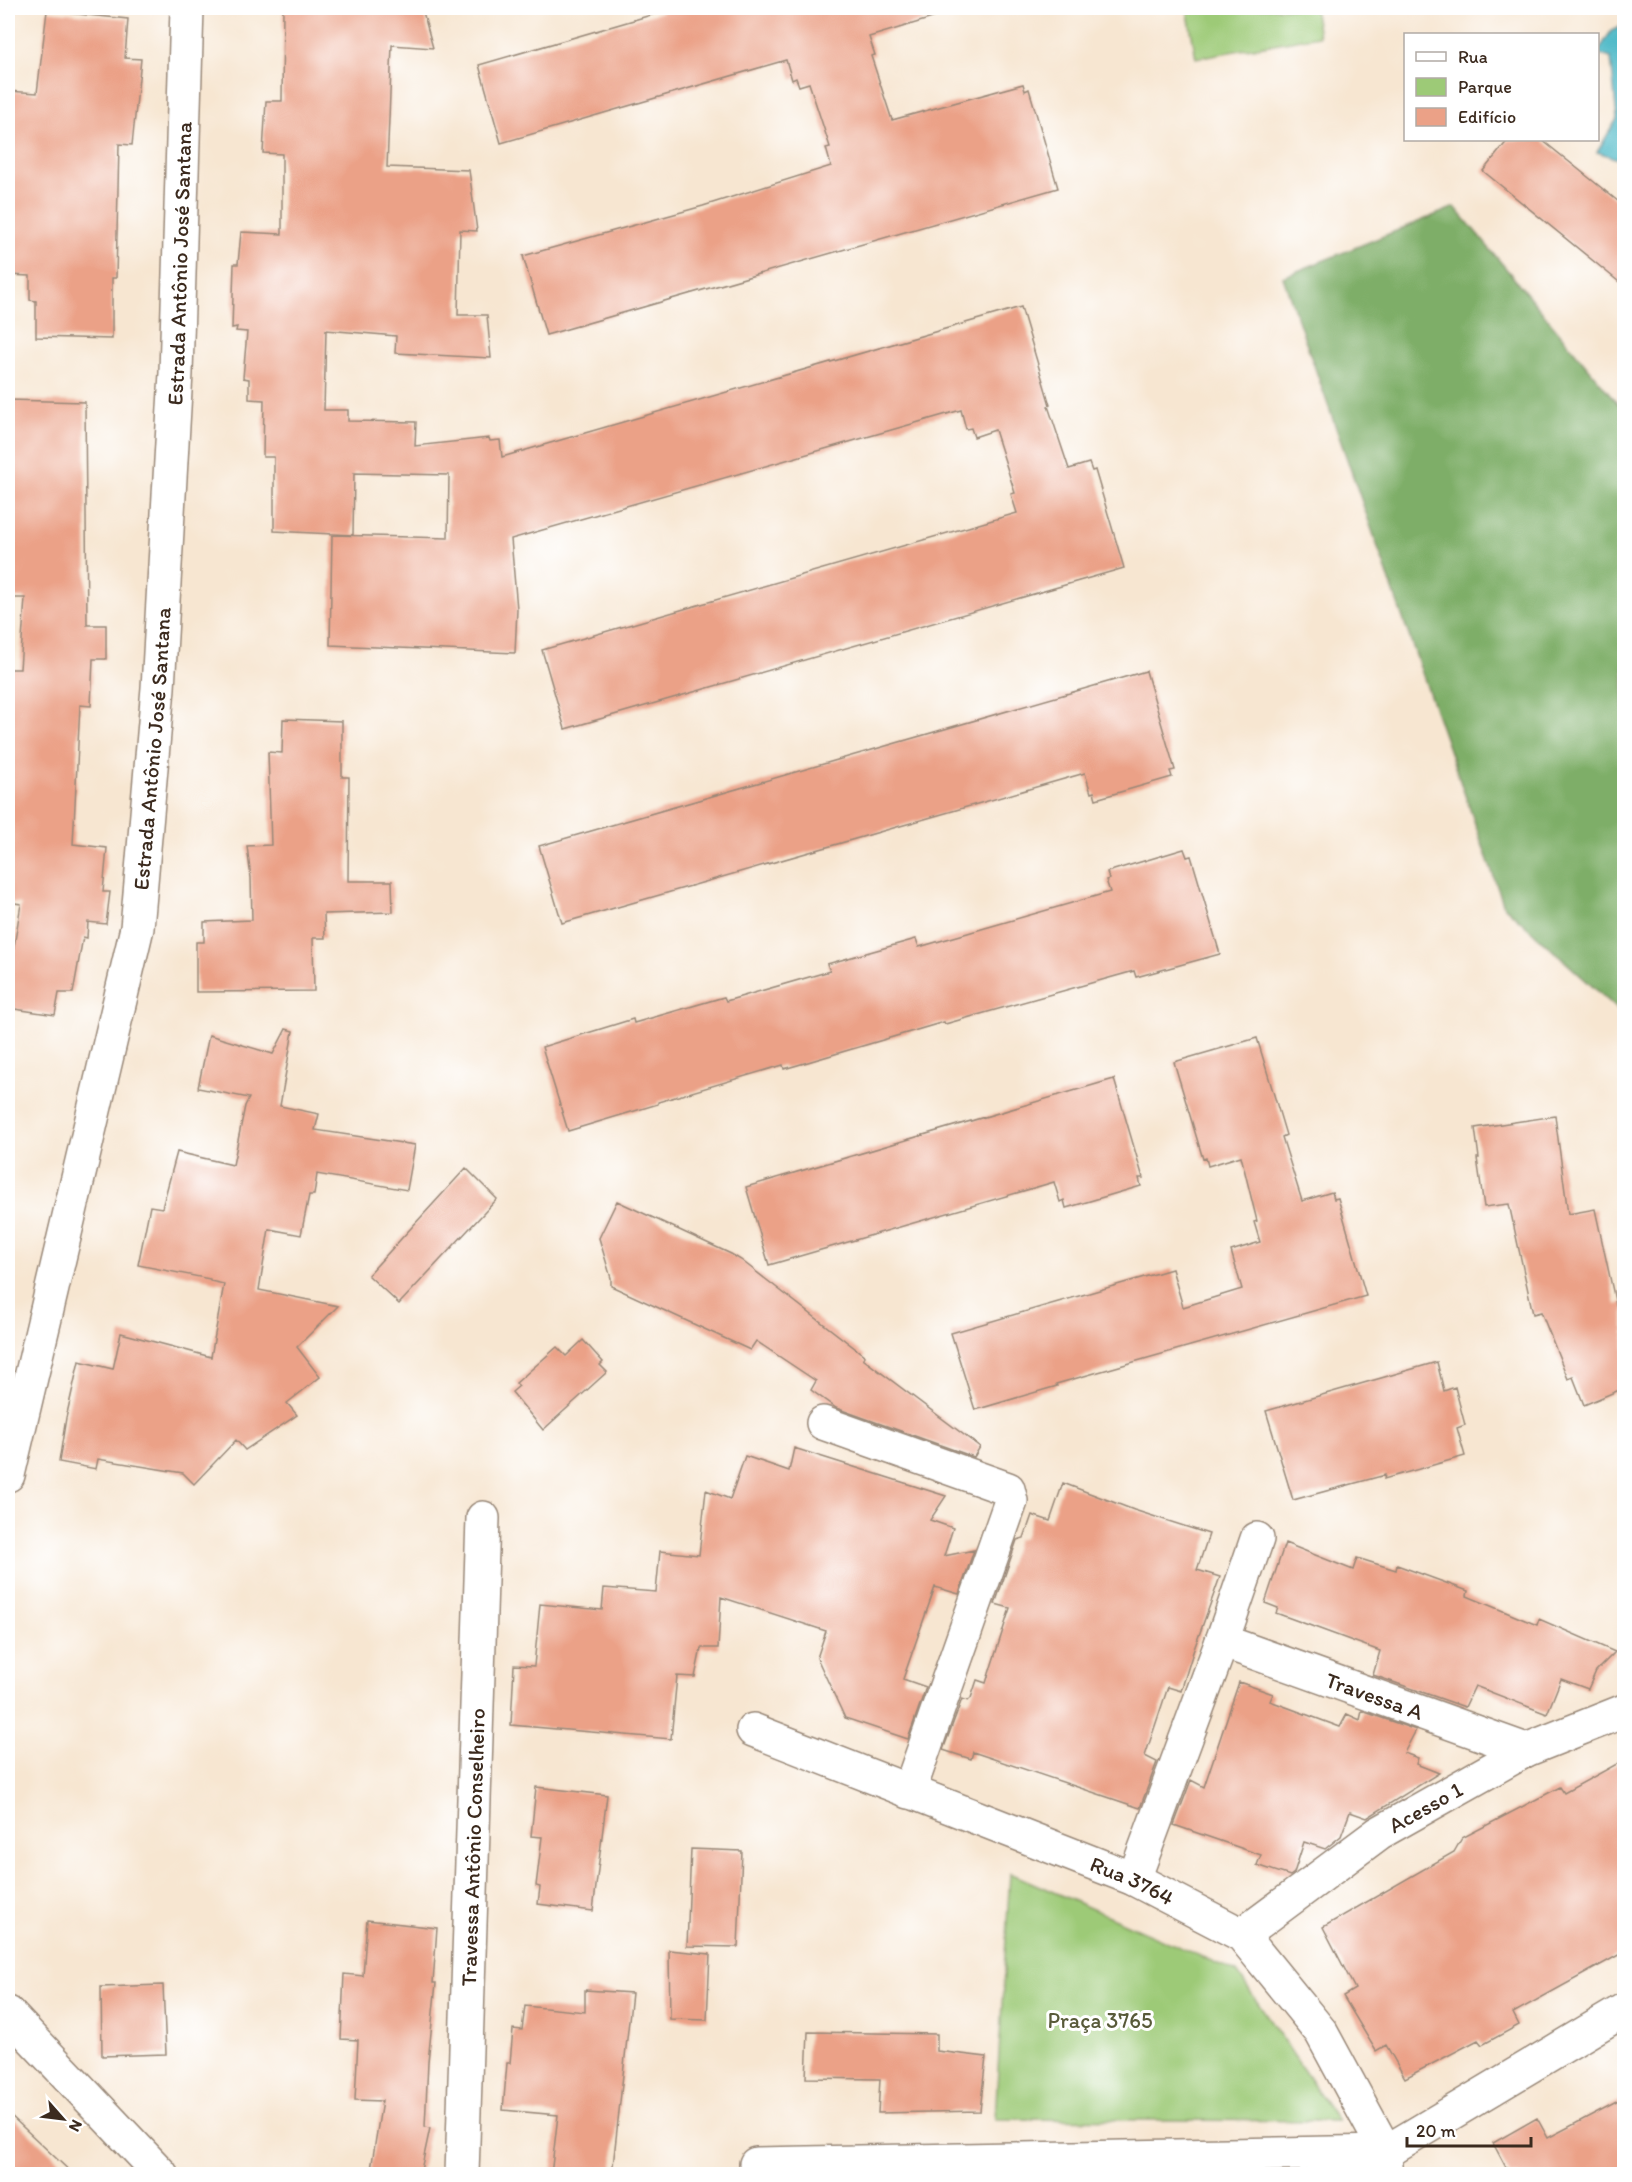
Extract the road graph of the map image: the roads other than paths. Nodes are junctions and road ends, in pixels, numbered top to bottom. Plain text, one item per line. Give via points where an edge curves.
1 (186, 8) edge
2 (823, 1423) dead end
3 (8, 1475) edge
4 (483, 1518) dead end
5 (1257, 1539) dead end
6 (1222, 1641) junction
7 (1624, 1711) edge
8 (753, 1730) dead end
9 (1526, 1750) junction
10 (909, 1792) junction
11 (1134, 1879) junction
12 (1242, 1935) junction
13 (1624, 2010) edge
14 (8, 2013) edge
15 (1386, 2163) edge
16 (756, 2164) dead end
17 (161, 2175) edge
18 (462, 2175) edge

1 - 3 street, Estrada Antônio José Santana via 176,374 158,688 137,928
2 - 10 street via 1008,1488 1011,1501
4 - 18 street, Travessa Antônio Conselheiro
5 - 6 street
6 - 9 street, Travessa A
6 - 11 street
7 - 9 street, Acesso 1
8 - 10 street, Rua 3764
9 - 12 street, Acesso 1 via 1379,1833
10 - 11 street, Rua 3764
11 - 12 street, Rua 3764
12 - 15 street, Rua 3764 via 1321,2032
13 - 15 street
14 - 17 street
15 - 16 street

